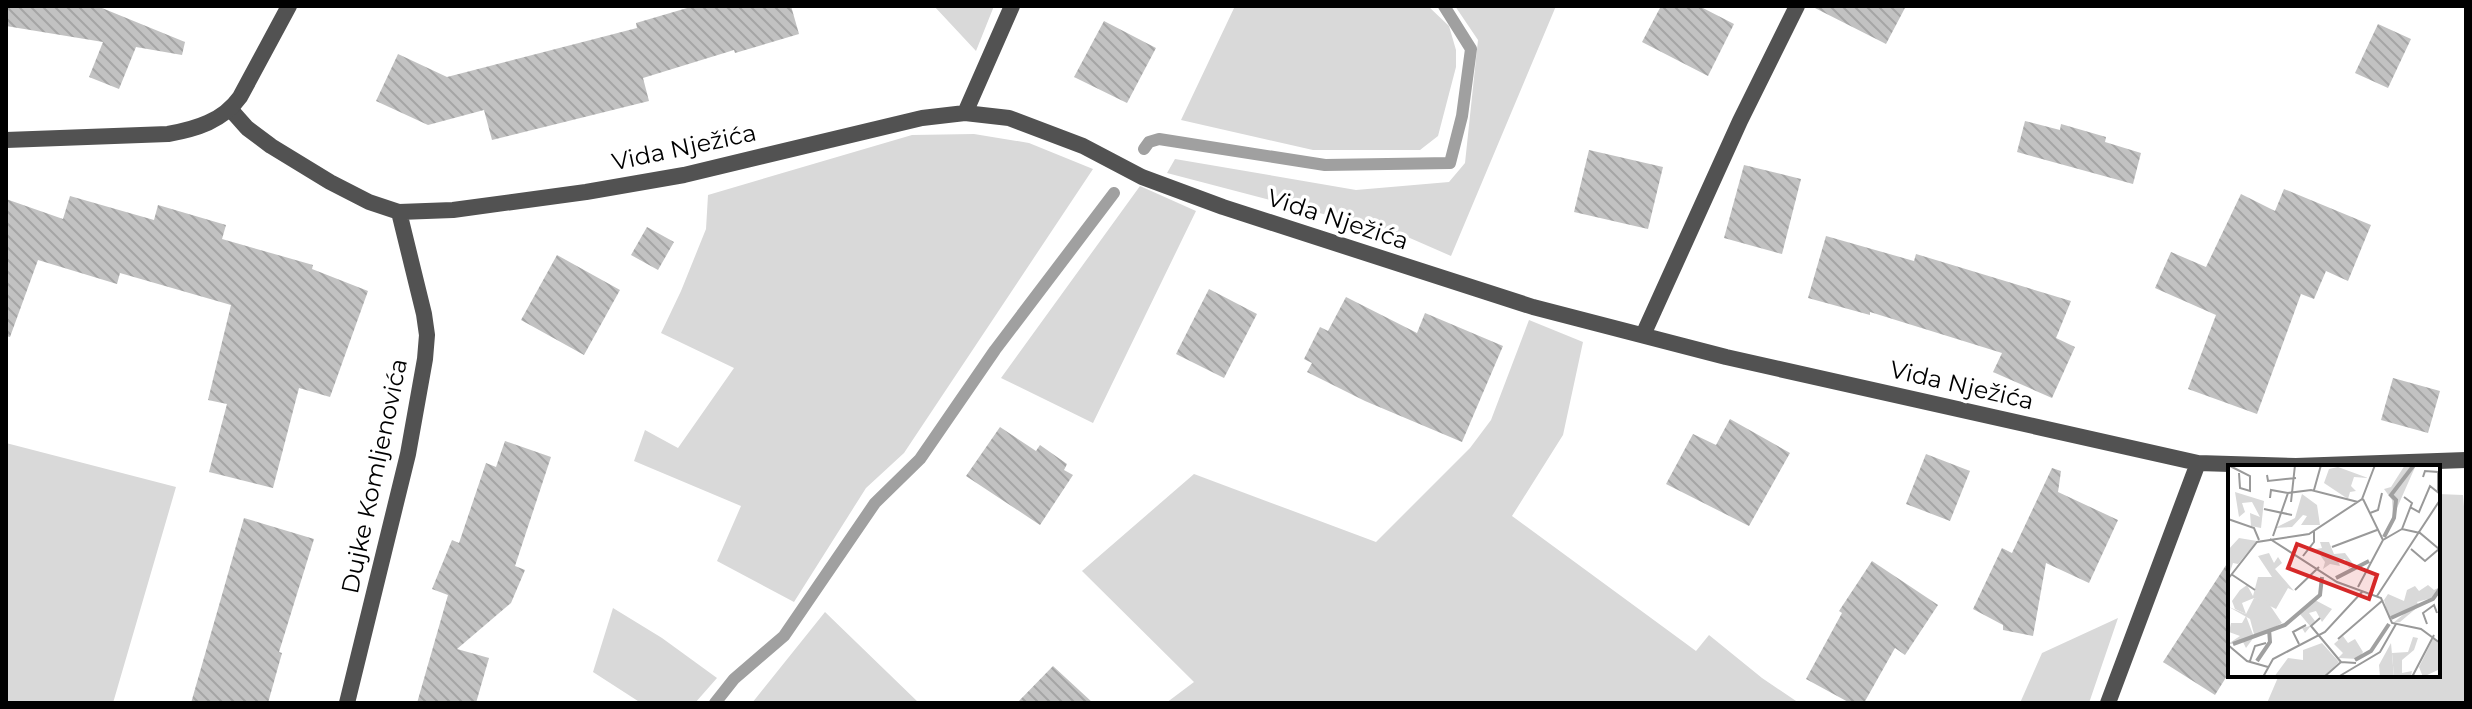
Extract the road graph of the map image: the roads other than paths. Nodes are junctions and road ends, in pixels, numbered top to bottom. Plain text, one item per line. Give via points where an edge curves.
1 (289, 6) edge
2 (1012, 6) edge
3 (1797, 6) edge
4 (231, 110) junction
5 (965, 113) junction
6 (6, 140) edge
7 (399, 212) junction
8 (1643, 335) junction
9 (2466, 460) edge
10 (2198, 463) junction
11 (2263, 465) edge
12 (2324, 465) edge
13 (347, 703) edge
14 (2108, 703) edge

1 - 4 street
2 - 5 street
3 - 8 street
4 - 6 street via 191,130 168,134
4 - 7 street, Vida Nježića via 271,146 330,182
5 - 7 street, Vida Nježića via 600,190
5 - 8 street, Vida Nježića via 1009,118 1083,146 1142,177 1278,225 1533,307
7 - 13 street, Dujke Komljenovića via 424,314 425,359 408,454
8 - 10 street, Vida Nježića
9 - 12 street, Vida Nježića
10 - 11 street, Vida Nježića
10 - 14 street

